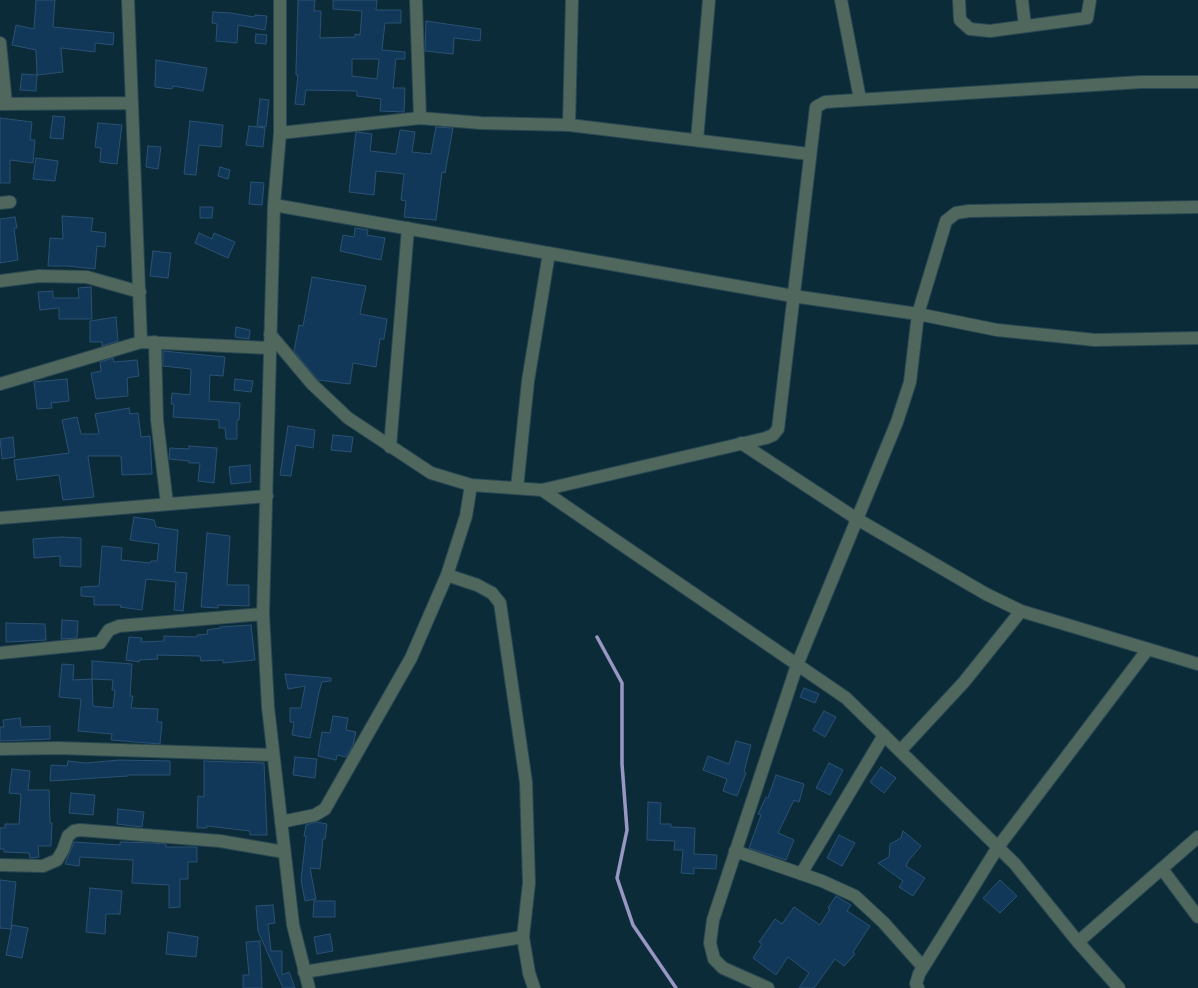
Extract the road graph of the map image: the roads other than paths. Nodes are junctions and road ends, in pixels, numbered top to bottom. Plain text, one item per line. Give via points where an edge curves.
1 (128, 0) edge
2 (280, 0) edge
3 (416, 0) edge
4 (572, 0) edge
5 (710, 0) edge
6 (841, 0) edge
7 (958, 0) edge
8 (1022, 0) edge
9 (1090, 0) edge
10 (1025, 26) junction
11 (0, 43) edge
12 (1198, 82) edge
13 (860, 99) junction
14 (132, 103) junction
15 (3, 104) edge
16 (420, 118) junction
17 (569, 125) junction
18 (280, 132) junction
19 (697, 140) junction
20 (809, 154) junction
21 (274, 204) junction
22 (1198, 207) edge
23 (408, 228) junction
24 (549, 253) junction
25 (0, 281) edge
26 (140, 292) junction
27 (793, 296) junction
28 (918, 314) junction
29 (270, 334) junction
30 (1198, 338) edge
31 (141, 342) junction
32 (155, 342) junction
33 (269, 348) junction
34 (0, 384) edge
35 (741, 443) junction
36 (390, 447) junction
37 (471, 486) junction
38 (517, 488) junction
39 (542, 490) junction
40 (267, 496) junction
41 (168, 504) junction
42 (0, 518) edge
43 (857, 518) junction
44 (447, 575) junction
45 (1021, 611) junction
46 (263, 614) junction
47 (1148, 649) junction
48 (0, 653) edge
49 (1198, 664) edge
50 (797, 665) junction
51 (884, 735) junction
52 (0, 749) edge
53 (900, 751) junction
54 (273, 755) junction
55 (281, 822) junction
56 (1198, 838) edge
57 (998, 847) junction
58 (735, 851) junction
59 (284, 852) junction
60 (0, 866) edge
61 (1162, 868) junction
62 (802, 874) junction
63 (1198, 917) edge
64 (523, 937) junction
65 (1078, 942) junction
66 (923, 967) junction
67 (304, 972) junction
68 (309, 988) edge
69 (534, 988) edge
70 (768, 988) edge
71 (918, 988) edge
72 (1119, 988) edge

1 - 14 street
2 - 18 street
3 - 16 street
4 - 17 street
5 - 19 street
6 - 13 street
7 - 10 street via 960,20 970,28 990,31
8 - 10 street
9 - 10 street via 1087,18
11 - 15 street
12 - 13 street via 1141,82
13 - 20 street via 825,102 816,107
14 - 15 street
14 - 26 street
16 - 17 street via 481,123
16 - 18 street
17 - 19 street
18 - 21 street
19 - 20 street
20 - 27 street
21 - 23 street
21 - 29 street
22 - 28 street via 956,213 946,220
23 - 24 street
23 - 36 street
24 - 27 street
24 - 38 street via 528,381
25 - 26 street via 39,276 88,277
26 - 31 street
27 - 28 street
27 - 35 street via 778,429 766,438
28 - 30 street via 998,330 1095,340
28 - 43 street via 910,382 897,422
29 - 33 street
29 - 36 street via 312,384 348,418
31 - 32 street
31 - 34 street
32 - 33 street
32 - 41 street via 157,420
33 - 40 street
35 - 39 street
35 - 43 street
36 - 37 street via 431,473
37 - 38 street
37 - 44 street via 466,516
38 - 39 street
39 - 50 street
40 - 41 street
40 - 46 street
41 - 42 street
43 - 45 street via 986,594
43 - 50 street
44 - 55 street via 411,658 325,809 315,815
44 - 64 street via 477,584 492,593 500,603 526,782 529,883
45 - 47 street
45 - 53 street via 964,682
46 - 48 street via 119,626 109,630 100,643
46 - 54 street
47 - 49 street
47 - 57 street
50 - 51 street via 846,698
50 - 58 street
51 - 53 street
51 - 62 street
52 - 54 street via 58,748
53 - 57 street
54 - 55 street
55 - 59 street
56 - 61 street
57 - 65 street via 1015,864
57 - 66 street
58 - 62 street
58 - 70 street via 713,920 710,943 714,959 723,968
59 - 60 street via 220,841 80,830 68,836 56,860 43,866
59 - 67 street via 293,925
61 - 63 street
61 - 65 street
62 - 66 street via 855,896 884,923
64 - 67 street
64 - 69 street via 528,973
65 - 72 street
66 - 71 street via 916,984
67 - 68 street

